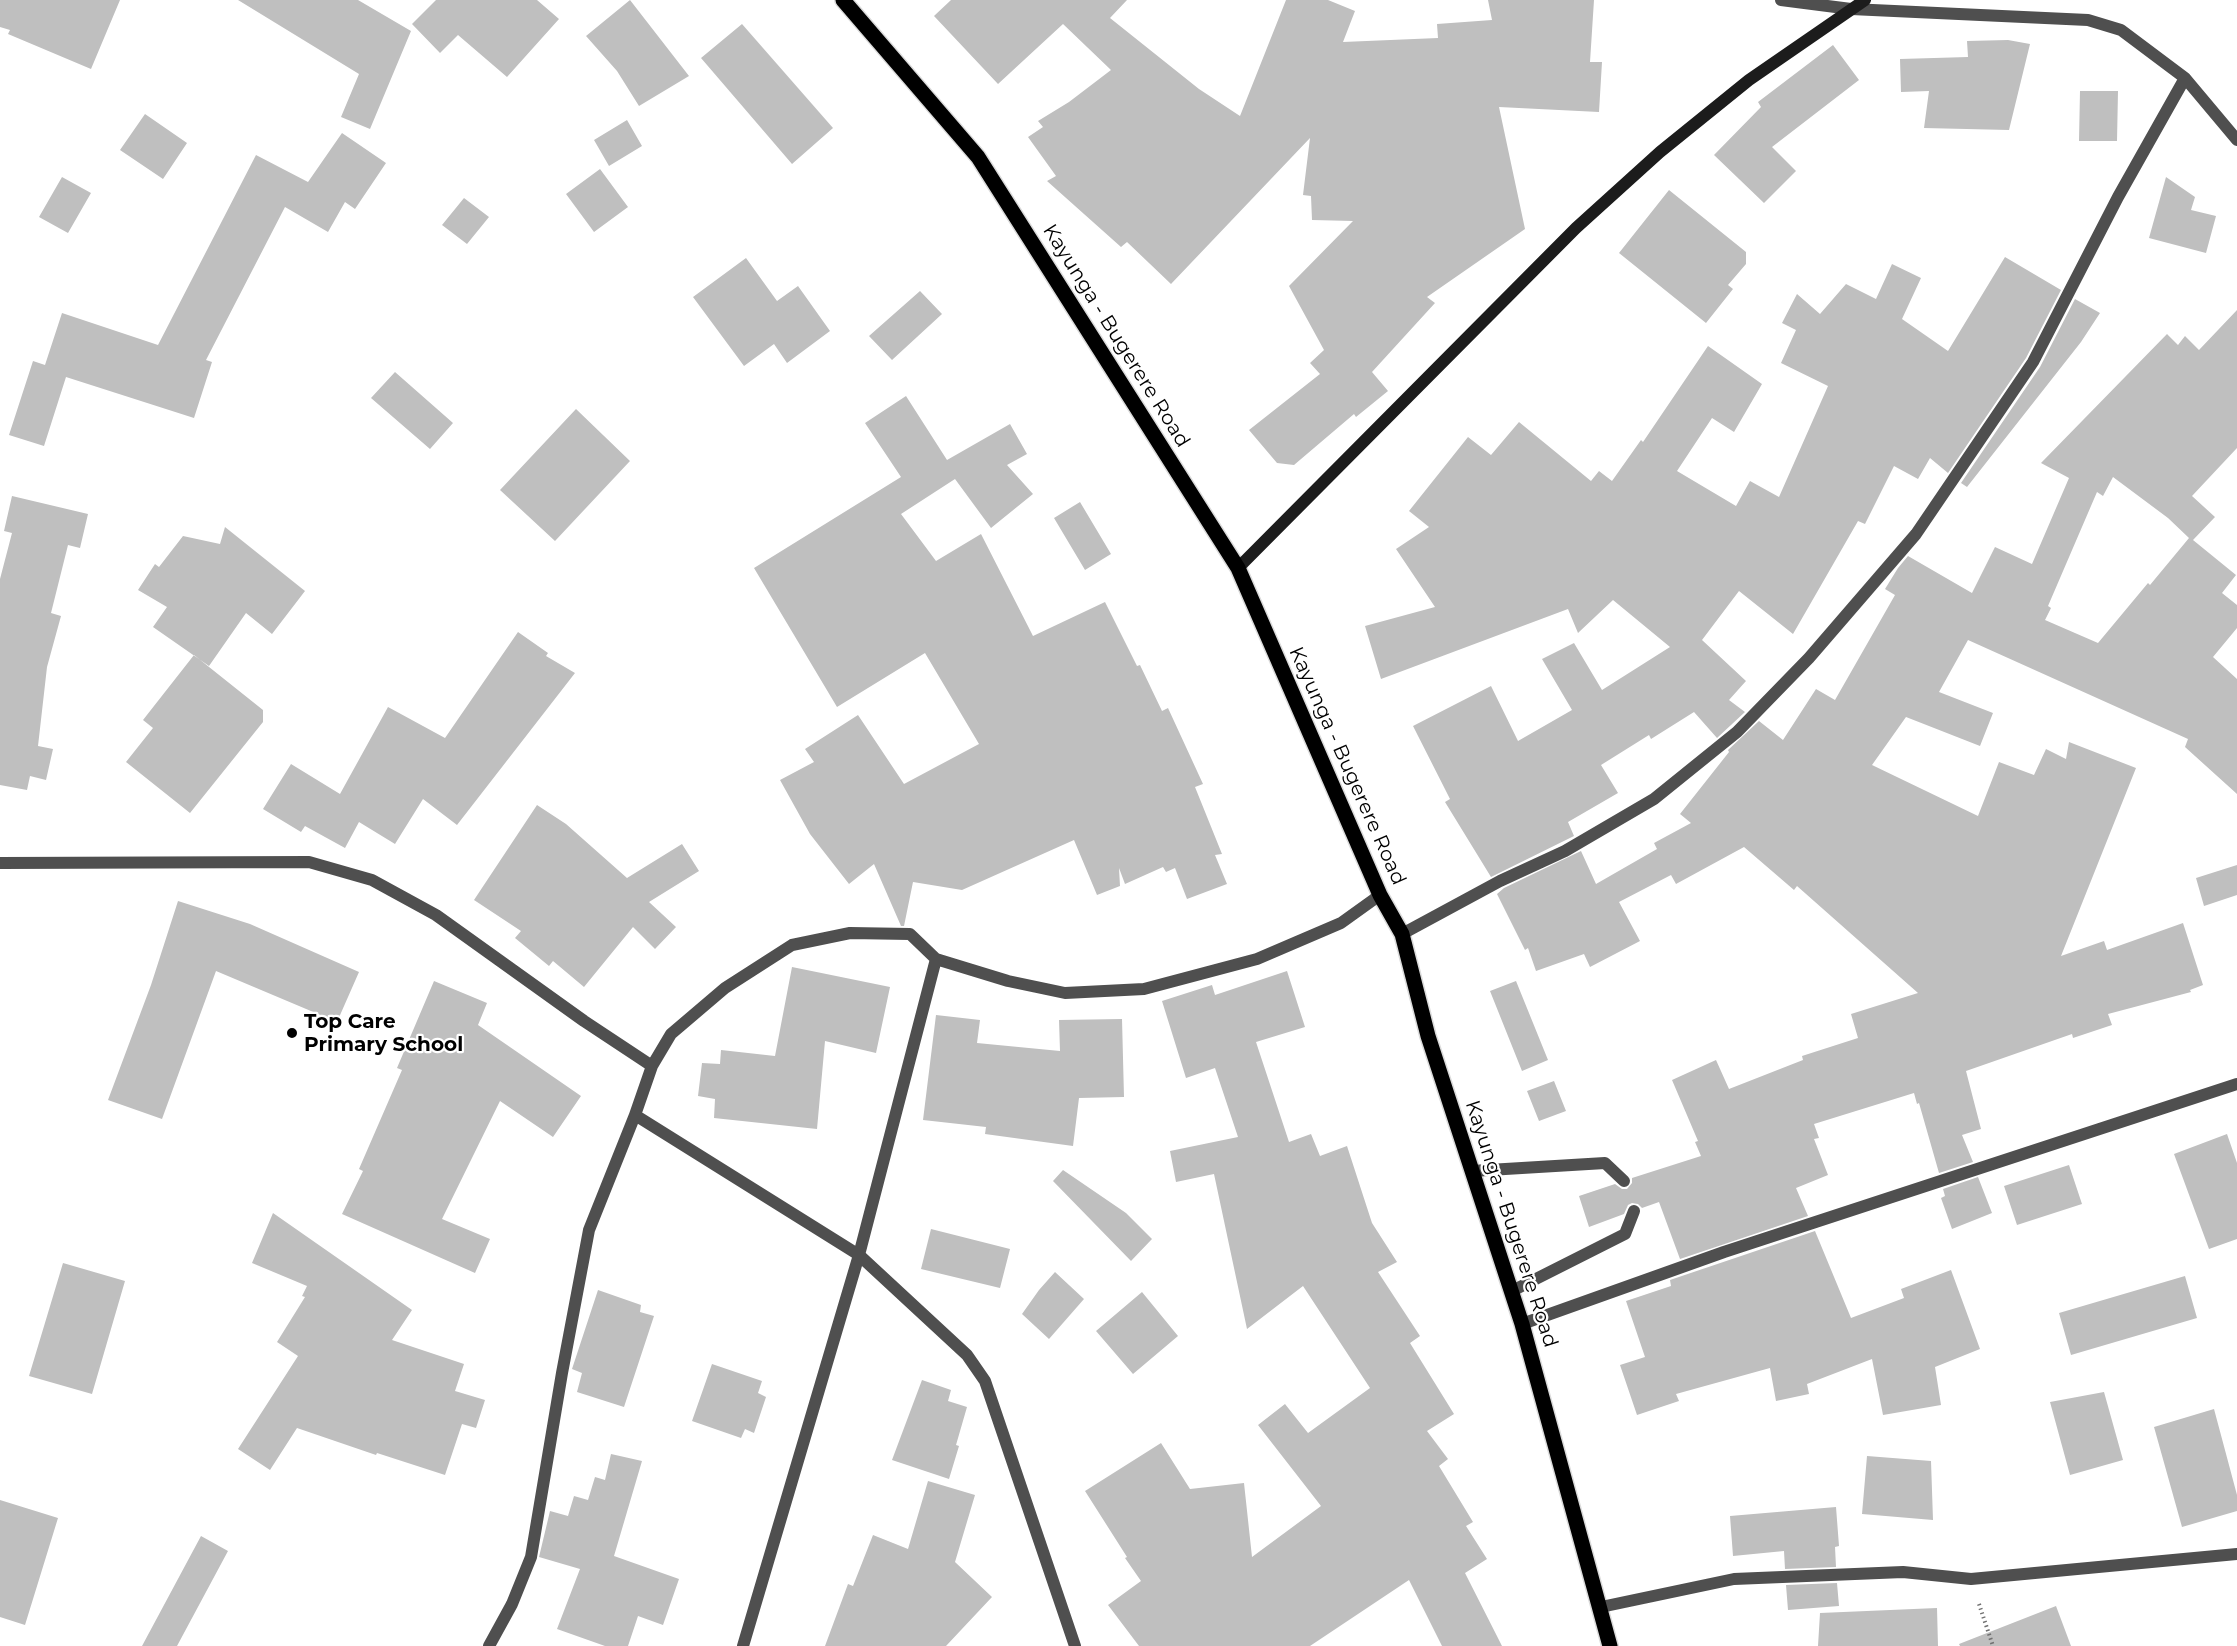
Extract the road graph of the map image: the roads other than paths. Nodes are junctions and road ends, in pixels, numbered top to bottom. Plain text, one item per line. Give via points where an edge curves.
1 (843, 0) edge
2 (1781, 0) edge
3 (1865, 0) edge
4 (1851, 9) junction
5 (2185, 78) junction
6 (2237, 140) edge
7 (1238, 568) junction
8 (0, 863) edge
9 (1380, 895) junction
10 (1402, 934) junction
11 (936, 959) junction
12 (651, 1066) junction
13 (2237, 1084) edge
14 (635, 1115) junction
15 (1472, 1171) junction
16 (1624, 1181) dead end
17 (1634, 1211) dead end
18 (859, 1255) junction
19 (1512, 1291) junction
20 (1522, 1324) junction
21 (2237, 1554) edge
22 (1601, 1607) junction
23 (489, 1646) edge
24 (743, 1646) edge
25 (1075, 1646) edge
26 (1610, 1646) edge

1 - 7 main road, Kayunga - Bugerere Road via 978,158
2 - 4 street
3 - 4 street
4 - 5 street via 2088,20 2121,30
4 - 7 street via 1749,80 1660,152 1576,228
5 - 6 street
5 - 10 street via 2033,362 1916,534 1809,658 1737,732 1654,799 1565,851 1500,880
7 - 9 main road, Kayunga - Bugerere Road
8 - 12 street via 309,862 372,880 436,915
9 - 10 main road, Kayunga - Bugerere Road
9 - 11 street via 1341,923 1257,959 1144,989 1065,993
10 - 15 main road, Kayunga - Bugerere Road via 1428,1036
11 - 12 street via 910,934 850,933 792,945 725,988 680,1026
11 - 18 street
12 - 14 street
13 - 20 street via 1724,1252
14 - 18 street
14 - 23 street via 589,1230 531,1557
15 - 16 street via 1605,1163
15 - 19 main road, Kayunga - Bugerere Road
17 - 19 street via 1625,1234
18 - 24 street
18 - 25 street via 967,1355 985,1381
19 - 20 main road, Kayunga - Bugerere Road
20 - 22 main road, Kayunga - Bugerere Road
21 - 22 street via 1971,1579 1903,1572 1734,1579
22 - 26 main road, Kayunga - Bugerere Road

